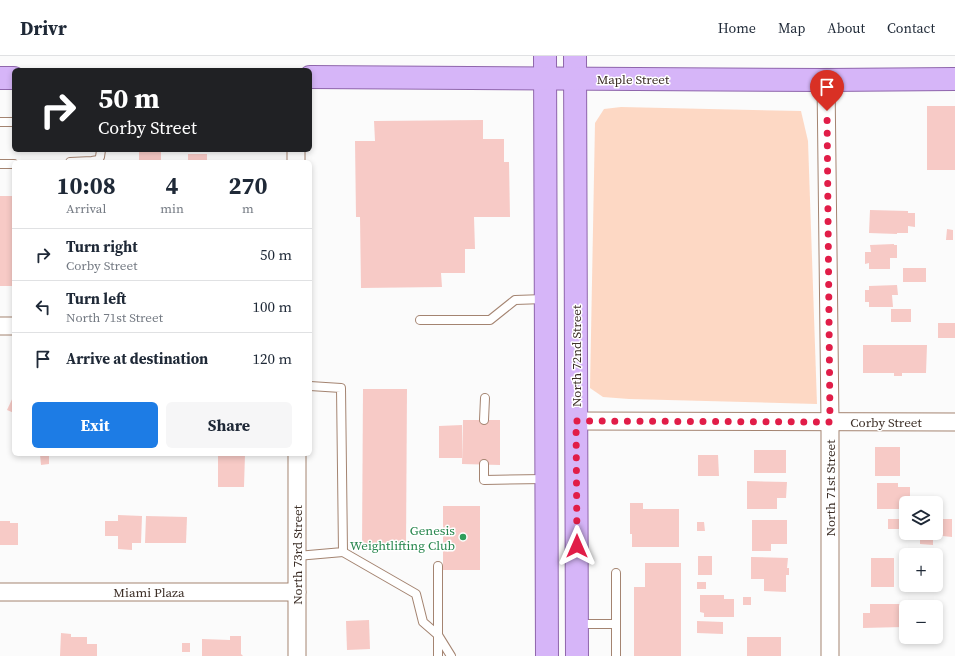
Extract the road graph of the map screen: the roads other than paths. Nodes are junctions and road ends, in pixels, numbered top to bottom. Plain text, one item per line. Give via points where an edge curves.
1 (545, 56) edge
2 (576, 56) edge
3 (312, 77) edge
4 (0, 78) edge
5 (12, 78) edge
6 (545, 78) junction
7 (576, 78) junction
8 (955, 79) edge
9 (826, 80) junction
10 (0, 122) edge
11 (12, 122) edge
12 (0, 164) edge
13 (12, 164) edge
14 (546, 299) junction
15 (420, 320) dead end
16 (0, 326) edge
17 (12, 326) edge
18 (312, 386) edge
19 (485, 398) dead end
20 (484, 420) dead end
21 (576, 421) junction
22 (830, 422) junction
23 (955, 422) edge
24 (297, 456) edge
25 (484, 464) dead end
26 (546, 479) junction
27 (343, 552) junction
28 (297, 556) junction
29 (438, 566) dead end
30 (616, 573) dead end
31 (0, 592) edge
32 (298, 592) junction
33 (577, 624) junction
34 (616, 624) junction
35 (438, 635) junction
36 (297, 656) edge
37 (438, 656) edge
38 (451, 656) edge
39 (547, 656) edge
40 (577, 656) edge
41 (616, 656) edge
42 (830, 656) edge

1 - 6 main road
2 - 7 main road, North 72nd Street
3 - 6 main road, Maple Street
4 - 5 main road
6 - 7 main road, Maple Street
6 - 14 main road
7 - 9 main road, Maple Street
7 - 21 main road, North 72nd Street
8 - 9 main road, Maple Street
9 - 22 street, North 71st Street
10 - 11 lane
12 - 13 lane
14 - 15 lane via 515,300 490,320
14 - 26 main road
16 - 17 street
18 - 27 lane via 341,388
19 - 20 lane
21 - 22 street, Corby Street
21 - 33 main road, North 72nd Street
22 - 23 street, Corby Street
22 - 42 street, North 71st Street
24 - 28 street, North 73rd Street
25 - 26 lane via 484,480
26 - 39 main road
27 - 28 lane
27 - 35 lane via 416,594 423,622
28 - 32 street, North 73rd Street
29 - 35 lane
30 - 34 lane
31 - 32 street, Miami Plaza
32 - 36 street, North 73rd Street
33 - 34 lane
33 - 40 main road, North 72nd Street
34 - 41 lane
35 - 37 lane
35 - 38 lane

